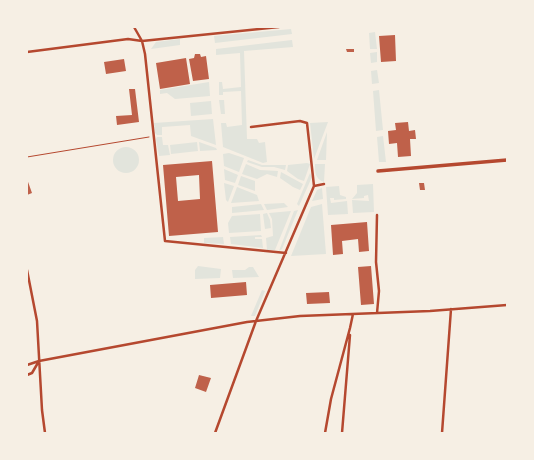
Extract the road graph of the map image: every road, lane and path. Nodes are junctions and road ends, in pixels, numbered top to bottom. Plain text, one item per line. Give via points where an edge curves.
1 (134, 27) edge
2 (279, 27) edge
3 (142, 41) junction
4 (27, 52) edge
5 (251, 127) dead end
6 (154, 137) junction
7 (27, 157) edge
8 (507, 160) edge
9 (378, 171) dead end
10 (324, 184) dead end
11 (314, 186) junction
12 (377, 215) dead end
13 (286, 253) junction
14 (27, 270) edge
15 (507, 305) edge
16 (450, 309) junction
17 (377, 313) junction
18 (352, 314) junction
19 (256, 321) junction
20 (350, 328) junction
21 (39, 361) junction
22 (27, 365) edge
23 (27, 375) edge
24 (45, 433) edge
25 (215, 433) edge
26 (325, 433) edge
27 (342, 433) edge
28 (442, 433) edge

1 - 3 street
2 - 3 street
3 - 4 street via 128,39
3 - 6 street
5 - 11 street via 300,121 307,124
6 - 7 path
6 - 13 street via 165,241
8 - 9 street
10 - 11 street
11 - 13 street
12 - 17 street
13 - 19 street
14 - 21 street via 37,321
15 - 16 street
16 - 17 street
16 - 28 street
17 - 18 street
18 - 19 street
18 - 20 street
19 - 21 street
19 - 25 street
20 - 26 street via 330,399
20 - 27 street
21 - 22 street
21 - 23 street via 32,374
21 - 24 street

